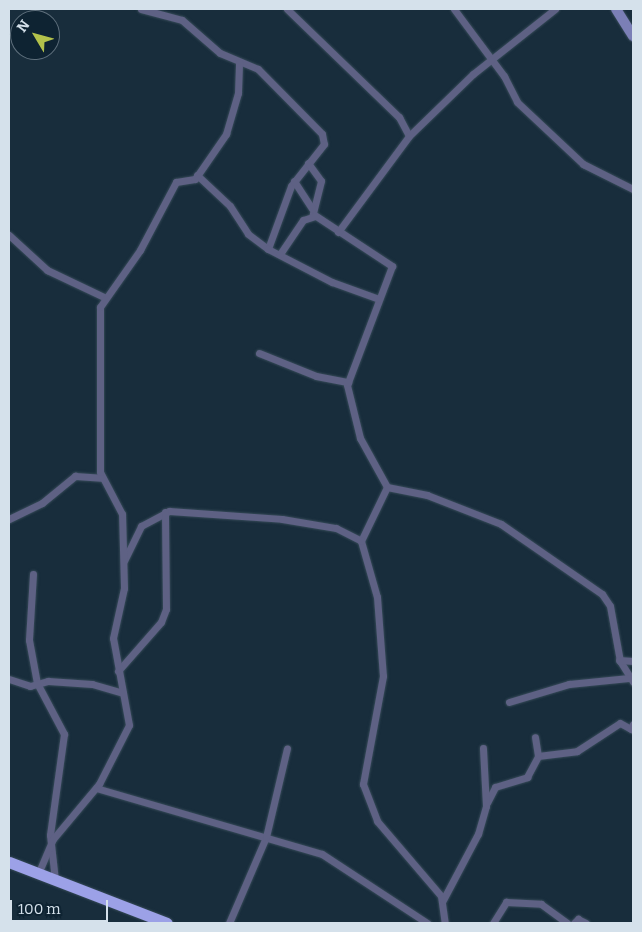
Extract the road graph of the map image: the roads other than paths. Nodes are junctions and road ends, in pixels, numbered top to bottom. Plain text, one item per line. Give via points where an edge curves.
1 (141, 9) edge
2 (287, 9) edge
3 (454, 9) edge
4 (555, 9) edge
5 (616, 9) edge
6 (633, 36) edge
7 (492, 59) junction
8 (239, 62) junction
9 (409, 136) junction
10 (308, 163) junction
11 (197, 175) junction
12 (294, 181) junction
13 (633, 189) edge
14 (312, 208) junction
15 (315, 216) junction
16 (338, 232) junction
17 (9, 235) edge
18 (268, 249) junction
19 (280, 254) junction
20 (106, 298) junction
21 (379, 299) junction
22 (259, 353) dead end
23 (348, 382) junction
24 (101, 478) junction
25 (387, 487) junction
26 (165, 512) junction
27 (9, 519) edge
28 (361, 541) junction
29 (123, 564) junction
30 (33, 574) dead end
31 (620, 660) junction
32 (633, 661) edge
33 (118, 671) junction
34 (9, 680) edge
35 (631, 680) edge
36 (37, 683) junction
37 (123, 693) junction
38 (510, 702) dead end
39 (633, 724) edge
40 (535, 737) dead end
41 (286, 748) dead end
42 (483, 748) dead end
43 (538, 756) junction
44 (96, 788) junction
45 (486, 803) junction
46 (266, 837) junction
47 (50, 845) junction
48 (9, 862) edge
49 (38, 874) junction
50 (55, 880) junction
51 (443, 900) junction
52 (167, 923) edge
53 (230, 923) edge
54 (426, 923) edge
55 (445, 923) edge
56 (493, 923) edge
57 (567, 923) edge
58 (574, 923) edge
59 (586, 923) edge

1 - 8 street via 182,20 220,53
2 - 9 street via 399,117
3 - 7 street
4 - 7 street
5 - 6 main road
7 - 9 street
7 - 13 street via 517,102 569,152 609,180
8 - 10 street via 269,78 322,134 324,144
8 - 11 street via 238,93 228,130
9 - 16 street
10 - 12 street
10 - 14 street via 321,181
11 - 18 street via 230,206 248,234
11 - 20 street via 192,181 176,182 133,262
12 - 14 street
12 - 18 street
14 - 15 street
15 - 16 street
15 - 19 street via 303,220
16 - 21 street via 392,265
17 - 20 street via 47,270
18 - 19 street
19 - 21 street via 332,282
20 - 24 street via 99,316
21 - 23 street
22 - 23 street via 316,376
23 - 25 street via 360,438
24 - 27 street via 75,476 42,503
24 - 29 street via 121,510
25 - 28 street
25 - 31 street via 427,495 501,524 602,594 610,606
26 - 28 street via 282,519 336,528
26 - 29 street via 141,526
26 - 33 street via 166,610
28 - 51 street via 377,597 383,676 364,792 377,822
29 - 33 street via 124,588 113,630
30 - 36 street via 30,640
31 - 32 street
31 - 35 street
33 - 37 street
34 - 36 street via 30,686
35 - 38 street via 569,684
36 - 37 street via 92,684
36 - 47 street via 64,734
37 - 44 street via 128,731
39 - 43 street via 629,729 620,723 577,751
40 - 43 street
41 - 46 street
42 - 45 street
43 - 45 street via 526,778 495,787
44 - 46 street
44 - 47 street
45 - 51 street via 478,834
46 - 53 street
46 - 54 street via 303,846 341,864
47 - 49 street
47 - 50 street
48 - 49 highway
49 - 50 highway
50 - 52 highway
51 - 55 street
56 - 57 street via 506,902 541,904
58 - 59 street via 578,918

